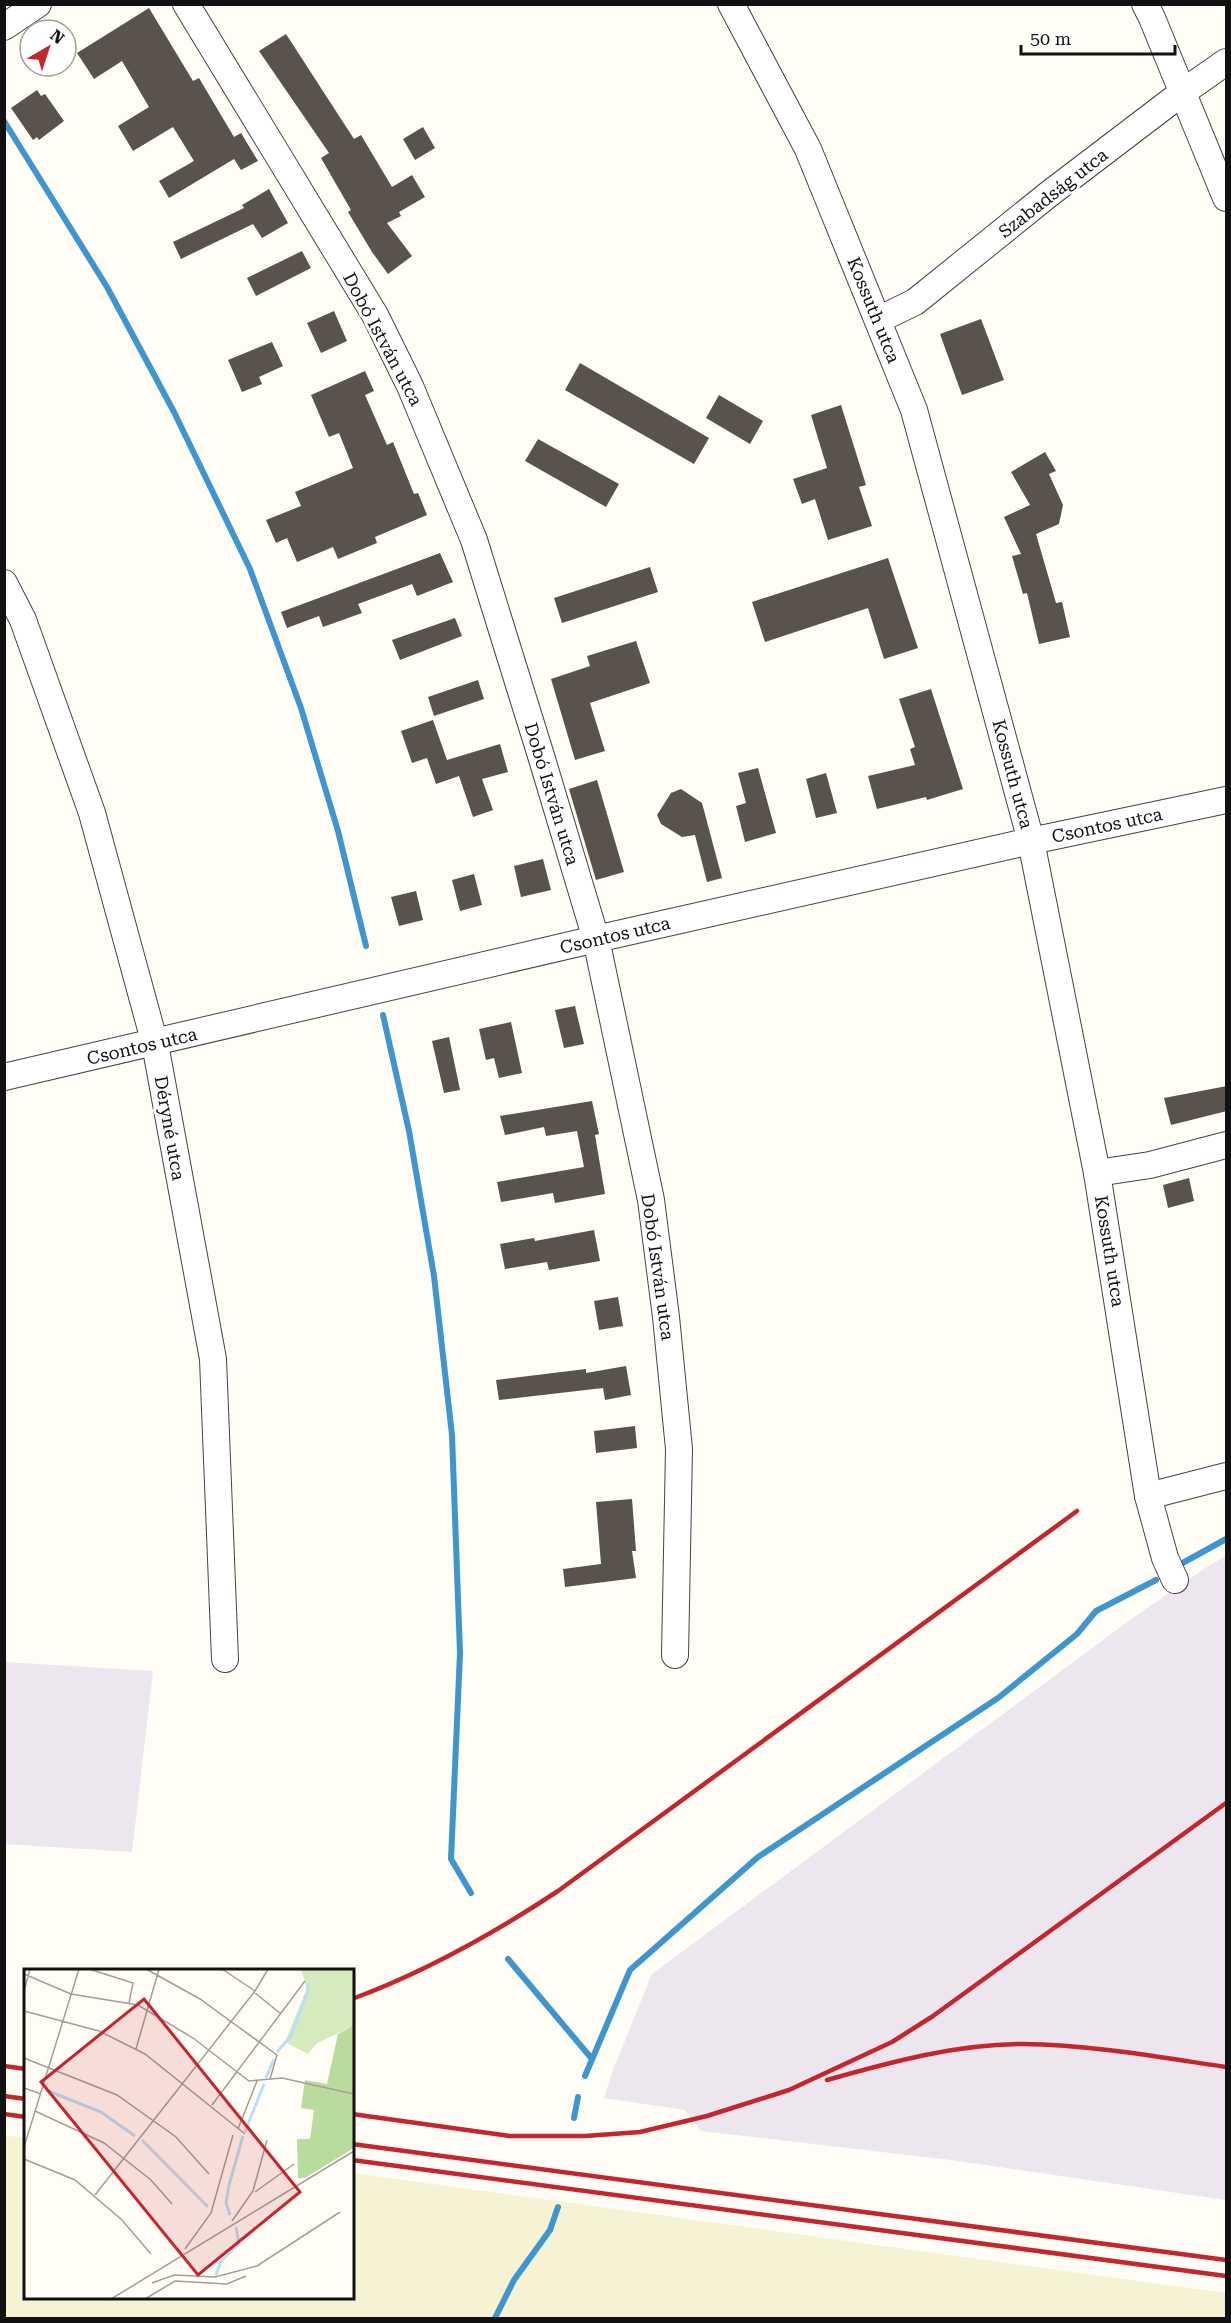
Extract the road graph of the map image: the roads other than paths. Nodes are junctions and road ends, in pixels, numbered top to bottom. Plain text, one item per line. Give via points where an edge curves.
1 (38, 4) edge
2 (186, 4) edge
3 (731, 4) edge
4 (1145, 4) edge
5 (4, 27) edge
6 (1227, 62) edge
7 (1183, 92) junction
8 (1227, 198) edge
9 (878, 320) junction
10 (4, 583) edge
11 (1227, 800) edge
12 (1031, 841) junction
13 (596, 939) junction
14 (155, 1044) junction
15 (4, 1077) edge
16 (1227, 1145) edge
17 (1097, 1173) junction
18 (1227, 1476) edge
19 (1148, 1496) junction
20 (1175, 1580) dead end
21 (675, 1655) dead end
22 (225, 1659) dead end

1 - 5 street
2 - 13 street, Dobó István utca via 375,315 410,386 474,540
3 - 9 street, Kossuth utca via 808,149
4 - 7 street
6 - 7 street, Szabadság utca
7 - 8 street
7 - 9 street, Szabadság utca via 915,302
9 - 12 street, Kossuth utca via 914,410
10 - 14 street, Déryné utca via 23,620 92,813
11 - 12 street, Csontos utca
12 - 13 street, Csontos utca
12 - 17 street, Kossuth utca
13 - 14 street, Csontos utca
13 - 21 street, Dobó István utca via 651,1200 666,1317 679,1449
14 - 15 street, Csontos utca
14 - 22 street, Déryné utca via 213,1359
16 - 17 street via 1150,1165
17 - 19 street, Kossuth utca
18 - 19 street
19 - 20 street, Kossuth utca

